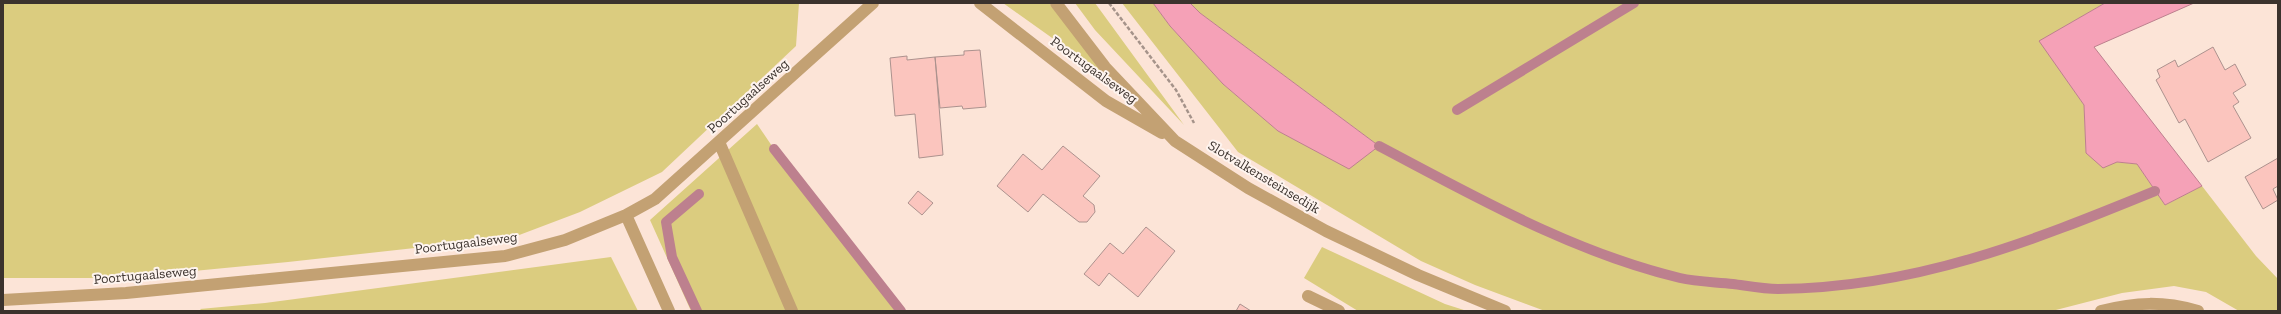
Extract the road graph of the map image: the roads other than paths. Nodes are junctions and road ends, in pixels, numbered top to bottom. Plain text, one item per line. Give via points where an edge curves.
1 (873, 3) edge
2 (980, 3) edge
3 (1056, 3) edge
4 (1175, 140) junction
5 (719, 142) junction
6 (626, 215) junction
7 (1308, 296) dead end
8 (3, 300) edge
9 (2180, 309) edge
10 (669, 311) edge
11 (792, 311) edge
12 (1339, 311) edge
13 (1505, 311) edge
14 (2101, 311) edge
15 (2198, 311) edge

1 - 5 street, Poortugaalseweg
2 - 4 street, Poortugaalseweg via 1106,101
3 - 4 street, Slotvalkensteinsedijk via 1106,67
4 - 13 street, Slotvalkensteinsedijk via 1248,188 1326,231 1418,275
5 - 6 street, Poortugaalseweg via 655,199
5 - 11 street
6 - 8 street, Poortugaalseweg via 566,240 504,256 126,293
6 - 10 street
7 - 12 street
9 - 14 street via 2152,302
9 - 15 street

